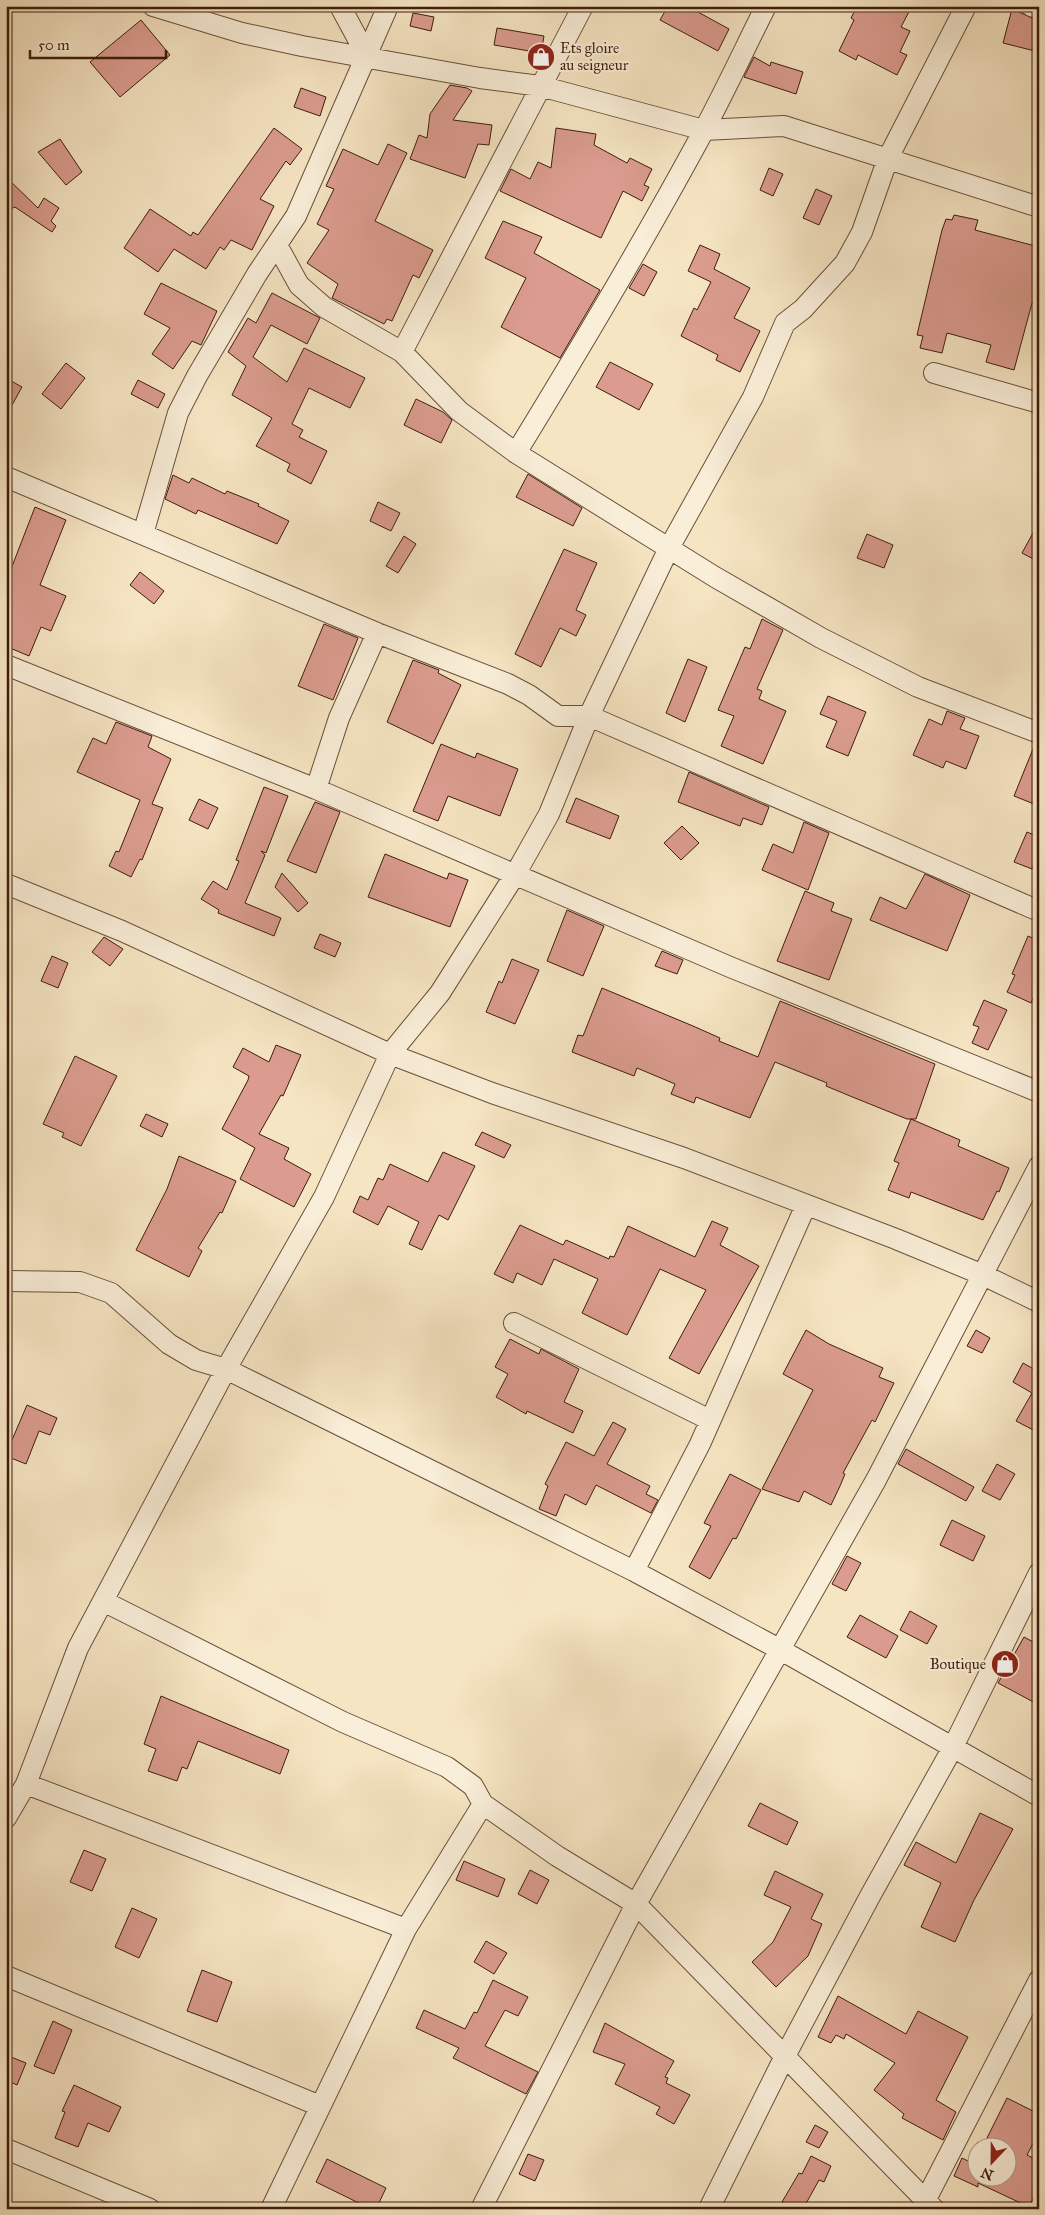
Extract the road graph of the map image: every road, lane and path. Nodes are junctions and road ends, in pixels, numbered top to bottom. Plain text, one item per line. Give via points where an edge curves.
1 (153, 6) edge
2 (340, 6) edge
3 (388, 6) edge
4 (583, 6) edge
5 (766, 6) edge
6 (966, 6) edge
7 (1031, 6) edge
8 (1039, 8) edge
9 (367, 56) junction
10 (540, 86) junction
11 (704, 130) junction
12 (888, 158) junction
13 (1039, 206) edge
14 (277, 245) junction
15 (402, 352) junction
16 (934, 373) dead end
17 (1039, 403) edge
18 (516, 453) junction
19 (6, 477) edge
20 (143, 534) junction
21 (669, 548) junction
22 (377, 633) junction
23 (6, 665) edge
24 (589, 716) junction
25 (1039, 733) edge
26 (316, 789) junction
27 (516, 873) junction
28 (6, 884) edge
29 (1039, 912) edge
30 (390, 1054) junction
31 (1039, 1092) edge
32 (1039, 1166) edge
33 (806, 1205) junction
34 (983, 1275) junction
35 (6, 1281) edge
36 (1039, 1302) edge
37 (514, 1323) dead end
38 (226, 1369) junction
39 (710, 1420) junction
40 (634, 1572) junction
41 (1039, 1573) edge
42 (103, 1601) junction
43 (779, 1649) junction
44 (952, 1749) junction
45 (26, 1784) junction
46 (1039, 1796) edge
47 (483, 1804) junction
48 (6, 1818) edge
49 (636, 1904) junction
50 (406, 1929) junction
51 (6, 1976) edge
52 (1039, 1980) edge
53 (784, 2058) junction
54 (320, 2106) junction
55 (6, 2149) edge
56 (926, 2206) edge
57 (150, 2209) edge
58 (271, 2209) edge
59 (481, 2209) edge
60 (709, 2209) edge

1 - 9 street via 242,33
2 - 9 street
3 - 9 street
4 - 10 street
5 - 11 street
6 - 12 street
7 - 8 street
9 - 10 street
9 - 14 street via 296,216
10 - 11 street
10 - 15 street
11 - 12 street via 784,126
11 - 18 street via 597,320
12 - 13 street
12 - 21 street via 862,232 845,263 803,309 785,323 754,397
14 - 15 street via 299,284 324,307
14 - 20 street via 178,413
15 - 18 street via 459,411
16 - 17 street
18 - 21 street
19 - 20 street
20 - 22 street
21 - 24 street
21 - 25 street via 821,638 918,687
22 - 24 street via 508,684 558,716
22 - 26 street via 339,718
23 - 26 street
24 - 27 street via 549,814
24 - 29 street
26 - 27 street
27 - 30 street via 440,993
27 - 31 street via 730,967
28 - 30 street via 122,931
30 - 33 street via 492,1093 684,1158
30 - 38 street via 324,1197
32 - 34 street
33 - 34 street
33 - 39 street
34 - 36 street
34 - 43 street via 876,1480
35 - 38 street via 80,1282 110,1293 169,1344 196,1360
37 - 39 street
38 - 40 street
38 - 42 street
39 - 40 street
40 - 43 street
41 - 44 street
42 - 45 street via 78,1648
42 - 47 street via 344,1722 447,1767 473,1786
43 - 44 street
43 - 49 street
44 - 46 street
44 - 53 street
45 - 48 street
45 - 50 street
47 - 49 street via 549,1851
47 - 50 street
49 - 53 street
49 - 59 street
50 - 54 street
51 - 54 street
52 - 56 street
53 - 56 street
53 - 60 street
54 - 58 street
55 - 57 street

